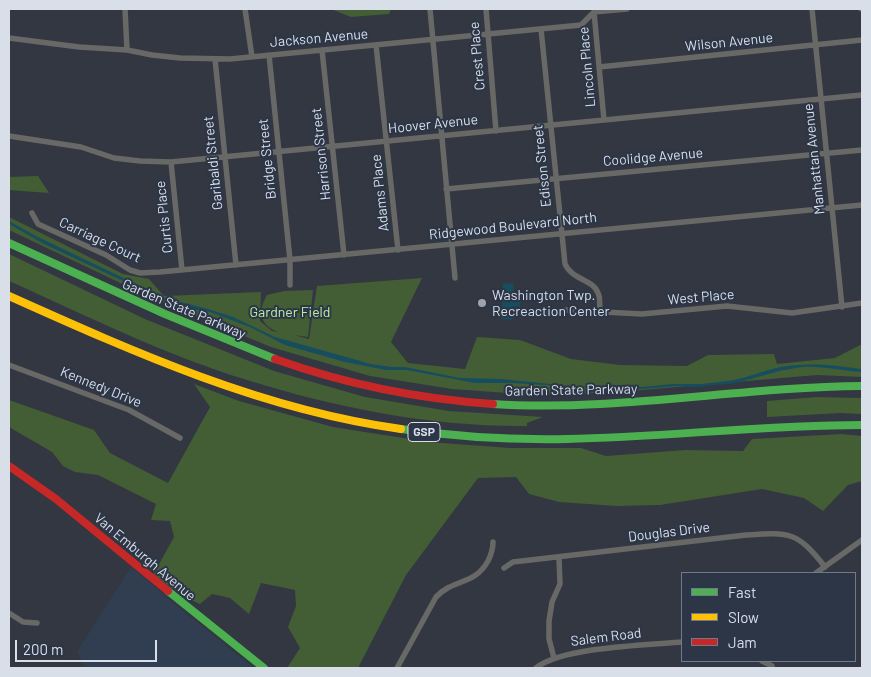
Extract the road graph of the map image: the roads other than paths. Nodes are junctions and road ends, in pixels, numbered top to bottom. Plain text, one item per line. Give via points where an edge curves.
1 (125, 9) edge
2 (245, 9) edge
3 (430, 9) edge
4 (486, 9) edge
5 (627, 9) edge
6 (812, 9) edge
7 (594, 12) junction
8 (541, 29) junction
9 (488, 34) junction
10 (9, 38) edge
11 (432, 40) junction
12 (862, 40) edge
13 (376, 45) junction
14 (816, 46) junction
15 (127, 50) junction
16 (322, 50) junction
17 (269, 56) junction
18 (252, 57) junction
19 (215, 59) junction
20 (599, 67) junction
21 (862, 95) edge
22 (821, 99) junction
23 (604, 120) junction
24 (551, 125) junction
25 (496, 131) junction
26 (9, 136) edge
27 (441, 136) junction
28 (387, 141) junction
29 (332, 147) junction
30 (862, 150) edge
31 (279, 152) junction
32 (826, 153) junction
33 (225, 157) junction
34 (171, 162) junction
35 (556, 179) junction
36 (446, 189) junction
37 (862, 205) edge
38 (832, 208) junction
39 (32, 213) dead end
40 (562, 234) junction
41 (9, 243) edge
42 (451, 244) junction
43 (398, 250) junction
44 (344, 255) junction
45 (290, 260) junction
46 (236, 265) junction
47 (182, 270) junction
48 (166, 272) joint
49 (455, 278) dead end
50 (290, 285) dead end
51 (9, 296) edge
52 (862, 303) edge
53 (842, 307) junction
54 (541, 312) dead end
55 (600, 313) junction
56 (9, 365) edge
57 (862, 386) edge
58 (862, 425) edge
59 (180, 438) dead end
60 (9, 466) edge
61 (862, 540) edge
62 (492, 542) dead end
63 (559, 558) junction
64 (824, 567) junction
65 (504, 568) dead end
66 (817, 572) edge
67 (9, 613) edge
68 (37, 622) dead end
69 (681, 642) edge
70 (554, 658) junction
71 (264, 668) edge
72 (398, 668) edge
73 (536, 668) edge

1 - 15 street
2 - 18 street
3 - 11 street
4 - 9 street, Crest Place
5 - 7 street, Jackson Avenue
6 - 14 street, Manhattan Avenue
7 - 8 street, Jackson Avenue via 581,25
7 - 20 street, Lincoln Place
8 - 9 street, Jackson Avenue
8 - 24 street, Edison Street
9 - 11 street, Jackson Avenue
9 - 25 street, Crest Place
10 - 15 street, Jackson Avenue
11 - 13 street, Jackson Avenue
11 - 27 street
12 - 14 street, Wilson Avenue
13 - 16 street, Jackson Avenue
13 - 28 street, Adams Place
14 - 20 street, Wilson Avenue
14 - 22 street, Manhattan Avenue
15 - 19 street, Jackson Avenue
16 - 17 street, Jackson Avenue
16 - 29 street, Harrison Street
17 - 18 street, Jackson Avenue
17 - 31 street, Bridge Street
18 - 19 street, Jackson Avenue
19 - 33 street, Garibaldi Street
20 - 23 street, Lincoln Place
21 - 22 street, Hoover Avenue
22 - 23 street, Hoover Avenue
22 - 32 street, Manhattan Avenue
23 - 24 street, Hoover Avenue
24 - 25 street, Hoover Avenue
24 - 35 street, Edison Street
25 - 27 street, Hoover Avenue
26 - 34 street, Hoover Avenue via 81,147 114,158
27 - 28 street, Hoover Avenue
27 - 36 street
28 - 29 street, Hoover Avenue
28 - 43 street, Adams Place
29 - 31 street, Hoover Avenue
29 - 44 street, Harrison Street
30 - 32 street, Coolidge Avenue
31 - 33 street, Hoover Avenue
31 - 45 street, Bridge Street
32 - 35 street, Coolidge Avenue
32 - 38 street, Manhattan Avenue
33 - 34 street, Hoover Avenue
33 - 46 street, Garibaldi Street
34 - 47 street, Curtis Place
35 - 36 street, Coolidge Avenue
35 - 40 street, Edison Street
36 - 42 street
37 - 38 street, Ridgewood Boulevard North
38 - 40 street, Ridgewood Boulevard North
38 - 53 street, Manhattan Avenue
39 - 48 street, Carriage Court via 38,224 106,255 130,270
40 - 42 street, Ridgewood Boulevard North
40 - 55 street, Edison Street via 567,269 597,290
41 - 57 main road, Garden State Parkway via 251,351 334,378 418,396 486,404 556,406 788,387
42 - 43 street, Ridgewood Boulevard North
42 - 49 street
43 - 44 street, Ridgewood Boulevard North
44 - 45 street, Ridgewood Boulevard North
45 - 46 street, Ridgewood Boulevard North
45 - 50 street
46 - 47 street, Ridgewood Boulevard North
47 - 48 street, Ridgewood Boulevard North
51 - 58 main road, GSP via 220,385 304,410 407,430 528,439
52 - 53 street, West Place
53 - 55 street, West Place via 792,313 727,306 662,313
54 - 55 street, West Place
56 - 59 street, Kennedy Drive via 129,410
60 - 71 main road, Van Emburgh Avenue via 56,499
61 - 64 street
62 - 72 street via 491,554 481,571 472,579 446,588 436,597
63 - 64 street, Douglas Drive via 776,532 800,540
63 - 65 street, Douglas Drive via 513,562
63 - 70 street via 560,584 548,621
64 - 66 street
67 - 68 street via 24,622
69 - 70 street, Salem Road
70 - 73 street, Salem Road

